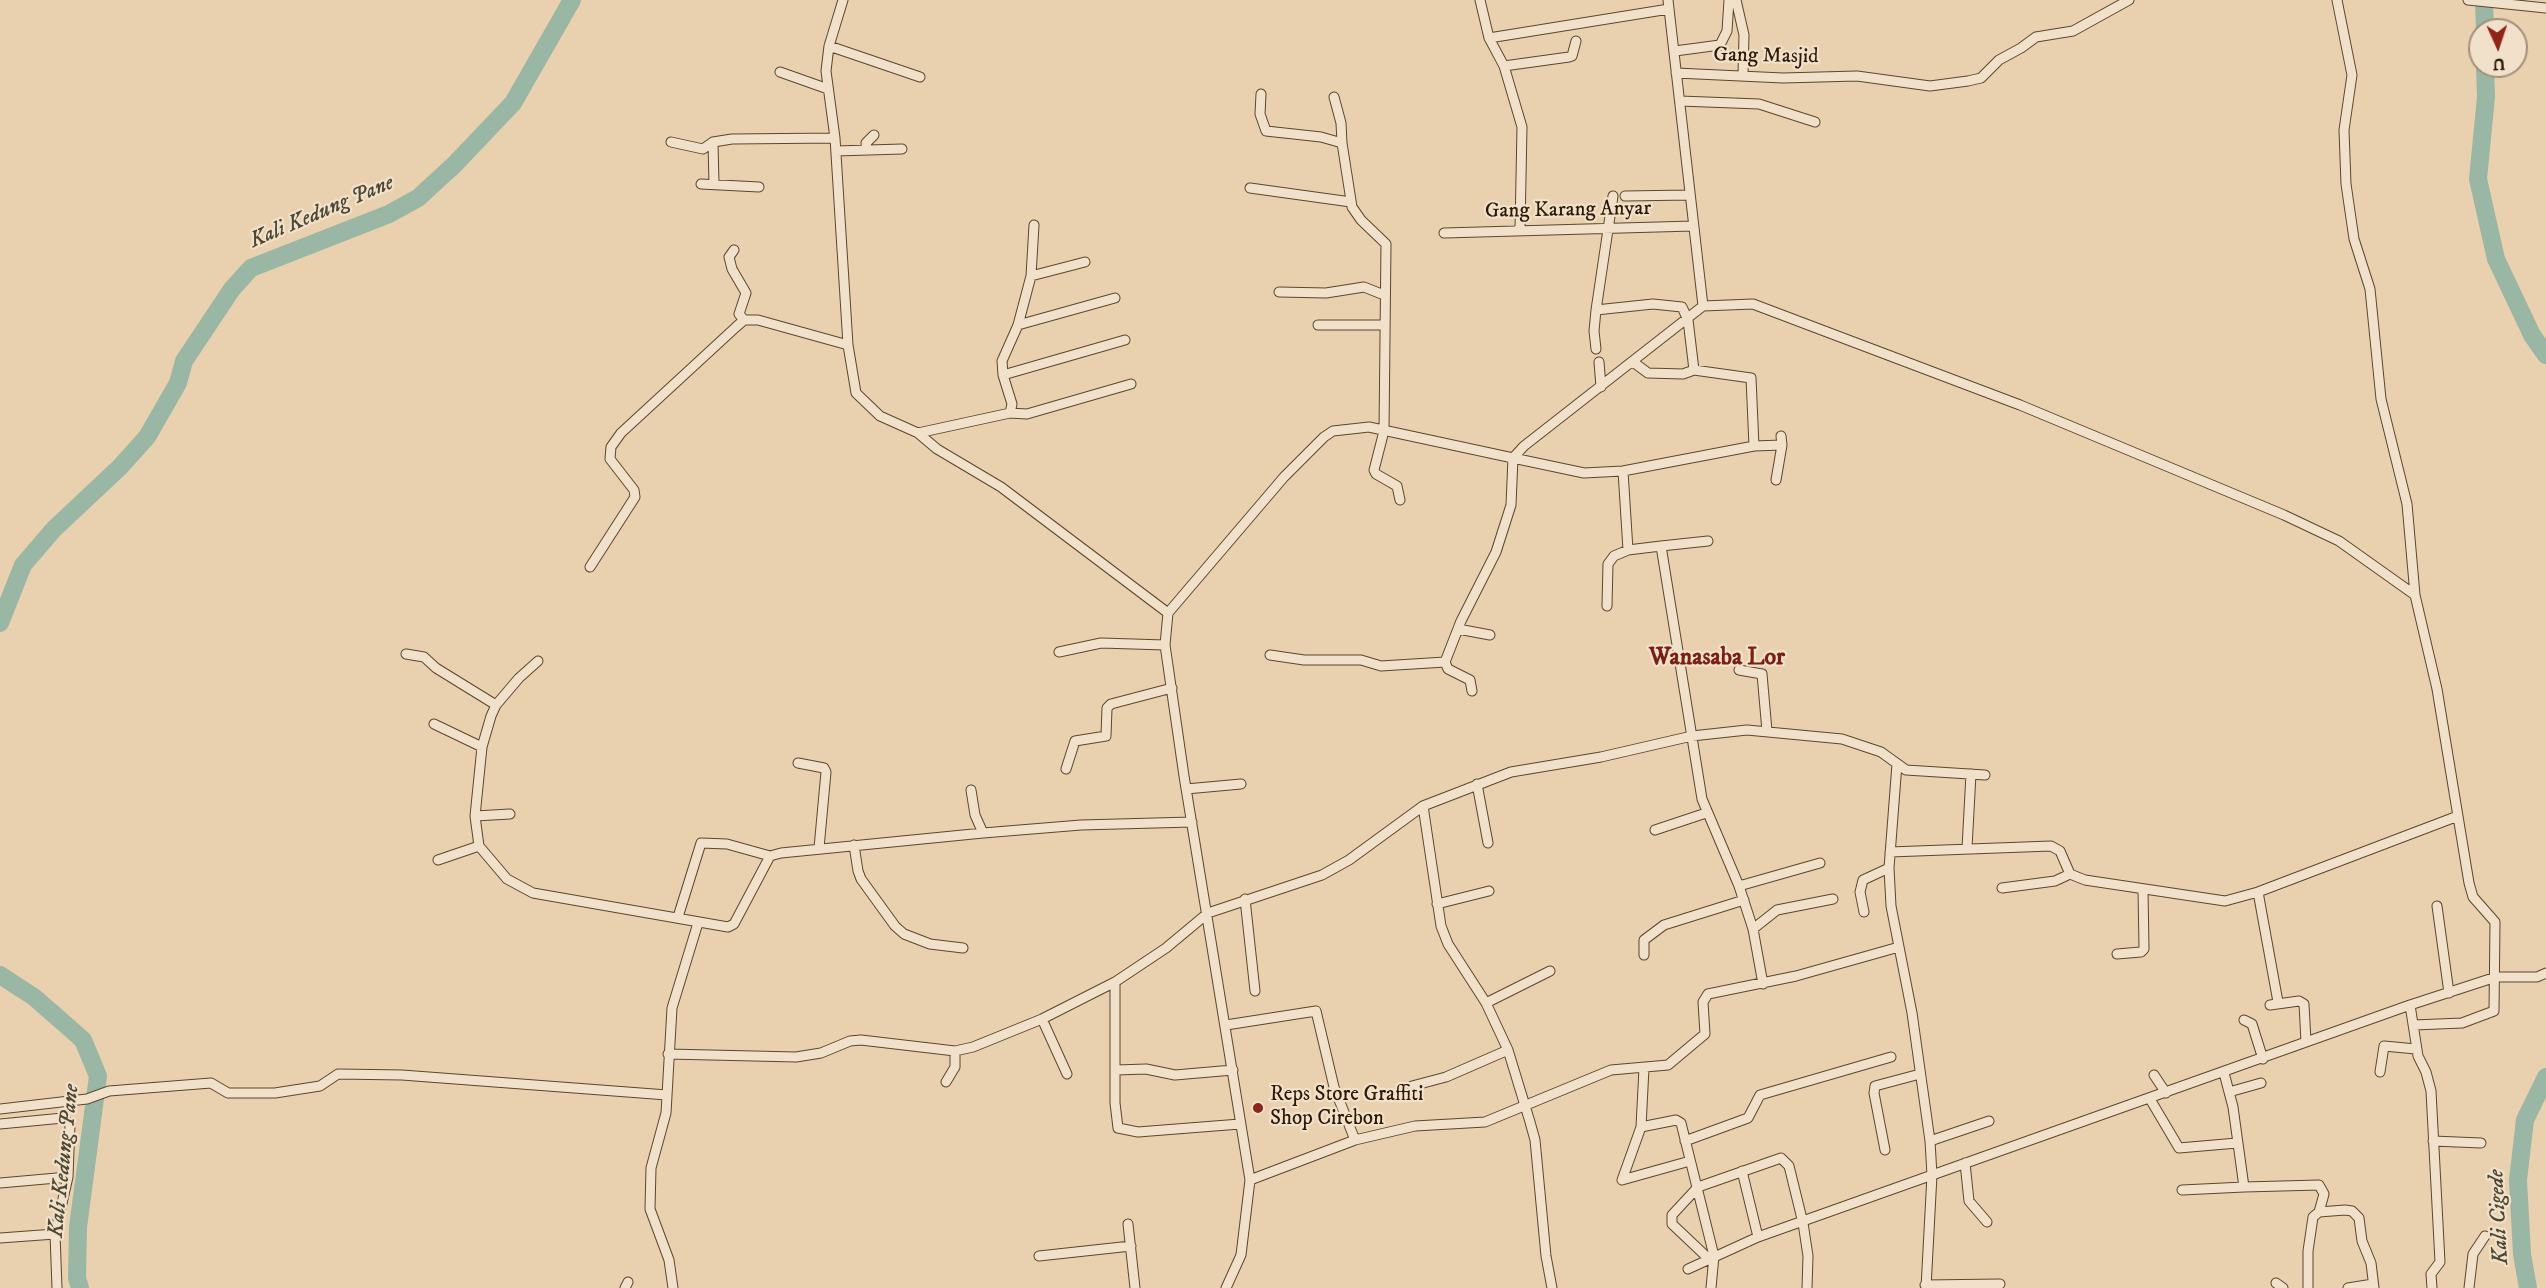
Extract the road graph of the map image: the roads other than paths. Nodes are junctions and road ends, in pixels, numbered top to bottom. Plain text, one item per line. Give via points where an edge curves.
1 (843, 0) edge
2 (1480, 0) edge
3 (1729, 0) edge
4 (1736, 0) edge
5 (2129, 0) edge
6 (2337, 0) edge
7 (2469, 0) edge
8 (1668, 4) edge
9 (2546, 8) edge
10 (1489, 38) junction
11 (1576, 41) dead end
12 (829, 46) junction
13 (1675, 51) junction
14 (1504, 66) junction
15 (780, 72) dead end
16 (1676, 73) junction
17 (1743, 75) junction
18 (920, 76) dead end
19 (828, 89) junction
20 (1261, 94) dead end
21 (1334, 97) dead end
22 (1680, 101) junction
23 (1815, 122) dead end
24 (874, 135) dead end
25 (835, 138) junction
26 (671, 142) dead end
27 (713, 142) junction
28 (1342, 143) junction
29 (902, 149) dead end
30 (867, 150) junction
31 (836, 152) junction
32 (701, 184) dead end
33 (714, 184) junction
34 (759, 187) dead end
35 (1250, 188) dead end
36 (1689, 195) junction
37 (1613, 196) dead end
38 (1625, 196) dead end
39 (1351, 202) junction
40 (1034, 225) dead end
41 (1693, 226) junction
42 (1606, 228) junction
43 (1520, 229) junction
44 (1444, 233) dead end
45 (734, 250) dead end
46 (1085, 261) dead end
47 (1031, 276) junction
48 (1279, 292) dead end
49 (1384, 295) junction
50 (1115, 298) dead end
51 (1703, 306) junction
52 (1596, 310) junction
53 (744, 320) junction
54 (1688, 320) junction
55 (1385, 324) junction
56 (1318, 325) dead end
57 (1018, 326) junction
58 (1125, 339) dead end
59 (848, 345) junction
60 (1596, 349) dead end
61 (1599, 362) dead end
62 (1633, 362) junction
63 (1694, 370) junction
64 (1003, 375) junction
65 (1131, 384) dead end
66 (1601, 387) junction
67 (1010, 413) junction
68 (1384, 430) junction
69 (918, 433) junction
70 (1754, 446) junction
71 (1513, 458) junction
72 (1623, 471) junction
73 (1776, 480) dead end
74 (1400, 500) dead end
75 (1708, 541) dead end
76 (1661, 546) junction
77 (1628, 550) junction
78 (590, 567) dead end
79 (2415, 596) junction
80 (1607, 606) dead end
81 (1168, 613) junction
82 (1458, 629) junction
83 (1490, 635) dead end
84 (1166, 645) junction
85 (1059, 652) dead end
86 (406, 654) dead end
87 (1270, 655) dead end
88 (538, 661) dead end
89 (1445, 662) junction
90 (1739, 670) dead end
91 (1172, 688) junction
92 (1472, 691) dead end
93 (496, 705) junction
94 (434, 724) dead end
95 (1767, 731) junction
96 (1692, 736) junction
97 (482, 747) junction
98 (798, 763) dead end
99 (1897, 764) junction
100 (1066, 769) dead end
101 (1971, 774) junction
102 (1985, 775) dead end
103 (1241, 783) dead end
104 (1477, 784) junction
105 (971, 789) dead end
106 (1186, 789) junction
107 (1424, 806) junction
108 (1706, 813) junction
109 (510, 814) dead end
110 (475, 816) junction
111 (2458, 816) junction
112 (1192, 822) junction
113 (1655, 830) dead end
114 (982, 833) junction
115 (1488, 843) dead end
116 (854, 845) junction
117 (479, 846) junction
118 (819, 848) junction
119 (1967, 848) junction
120 (1890, 852) junction
121 (770, 856) junction
122 (438, 860) dead end
123 (1820, 863) dead end
124 (1889, 868) junction
125 (2070, 874) junction
126 (1739, 886) junction
127 (2002, 888) dead end
128 (2143, 889) junction
129 (1489, 891) dead end
130 (2258, 892) junction
131 (1833, 898) dead end
132 (1245, 899) junction
133 (1744, 900) junction
134 (1437, 904) junction
135 (2437, 906) dead end
136 (1864, 912) dead end
137 (1208, 913) junction
138 (678, 917) junction
139 (698, 922) junction
140 (1753, 929) junction
141 (1899, 947) junction
142 (963, 948) dead end
143 (2117, 954) dead end
144 (1644, 955) dead end
145 (1550, 971) dead end
146 (2546, 973) edge
147 (2496, 977) junction
148 (1115, 982) junction
149 (1762, 984) junction
150 (1256, 990) dead end
151 (2449, 993) junction
152 (1486, 1003) junction
153 (2410, 1005) junction
154 (1042, 1018) junction
155 (2244, 1020) dead end
156 (1226, 1025) junction
157 (2414, 1025) junction
158 (2306, 1042) junction
159 (2416, 1049) junction
160 (1508, 1050) junction
161 (955, 1051) junction
162 (668, 1054) junction
163 (1891, 1057) dead end
164 (2263, 1059) junction
165 (1644, 1068) junction
166 (1116, 1070) junction
167 (1233, 1070) junction
168 (2380, 1072) dead end
169 (2224, 1073) junction
170 (1067, 1074) dead end
171 (1920, 1074) junction
172 (2154, 1075) dead end
173 (946, 1082) dead end
174 (2261, 1083) dead end
175 (1412, 1086) dead end
176 (2229, 1092) junction
177 (2166, 1093) junction
178 (667, 1095) junction
179 (2150, 1099) junction
180 (1525, 1106) junction
181 (0, 1109) edge
182 (1989, 1121) dead end
183 (0, 1124) edge
184 (1240, 1124) junction
185 (1641, 1127) junction
186 (1355, 1140) junction
187 (1930, 1140) junction
188 (1685, 1141) junction
189 (2433, 1141) junction
190 (2237, 1143) junction
191 (2481, 1143) dead end
192 (1885, 1150) dead end
193 (1690, 1161) junction
194 (1965, 1163) junction
195 (1742, 1171) junction
196 (1932, 1175) junction
197 (68, 1177) junction
198 (1250, 1180) junction
199 (0, 1183) edge
200 (1698, 1187) junction
201 (2244, 1187) junction
202 (2182, 1190) dead end
203 (2319, 1212) junction
204 (1987, 1222) dead end
205 (1803, 1223) junction
206 (1128, 1224) dead end
207 (55, 1234) junction
208 (2485, 1236) dead end
209 (1758, 1237) junction
210 (0, 1238) edge
211 (1131, 1246) junction
212 (1039, 1256) dead end
213 (1711, 1258) junction
214 (1688, 1269) dead end
215 (2000, 1284) dead end
216 (2374, 1286) edge
217 (1926, 1287) edge
218 (57, 1288) edge
219 (673, 1288) edge
220 (1135, 1288) edge
221 (1226, 1288) edge
222 (1552, 1288) edge
223 (1711, 1288) edge
224 (1807, 1288) edge
225 (2308, 1288) edge
226 (2348, 1288) edge
227 (2432, 1288) edge
228 (2469, 1288) edge

1 - 12 street
2 - 10 street
3 - 13 street via 1727,31 1720,45
4 - 17 street via 1744,35
5 - 17 street, Gang Masjid via 2073,31 2036,37 1999,60 1981,78 1968,81 1930,87 1857,76
6 - 79 street via 2352,75 2344,130 2346,184 2354,239 2370,289 2381,399 2407,504
7 - 9 street
8 - 10 street
8 - 13 street
10 - 14 street
11 - 14 street via 1572,56
12 - 18 street
12 - 19 street
13 - 16 street
14 - 43 street via 1522,127
15 - 19 street
16 - 17 street, Gang Masjid
16 - 22 street
19 - 25 street
20 - 28 street via 1260,114 1266,131
21 - 28 street
22 - 23 street via 1759,104
22 - 36 street
24 - 30 street via 866,143
25 - 27 street
25 - 31 street
26 - 27 street via 703,149
27 - 33 street
28 - 39 street
29 - 30 street
30 - 31 street
31 - 59 street
32 - 33 street
33 - 34 street
35 - 39 street
36 - 38 street
36 - 41 street
37 - 42 street
39 - 49 street via 1355,212 1386,244
40 - 47 street
41 - 42 street, Gang Karang Anyar
41 - 51 street
42 - 43 street, Gang Karang Anyar
42 - 52 street
43 - 44 street, Gang Karang Anyar
45 - 53 street via 729,257 746,293 739,311
46 - 47 street
47 - 57 street
48 - 49 street via 1312,294 1364,287
49 - 55 street
50 - 57 street
51 - 54 street
51 - 79 street via 1753,304 2020,405 2284,515 2339,542
52 - 54 street via 1676,305 1683,307
52 - 60 street
53 - 59 street via 758,320
53 - 78 street via 610,447 610,459 634,490 635,497
54 - 62 street
54 - 63 street
55 - 56 street
55 - 68 street
57 - 64 street via 1002,361
58 - 64 street
59 - 69 street via 852,383 861,400 880,416
61 - 66 street
62 - 63 street via 1648,373 1683,374
62 - 66 street
63 - 70 street via 1749,376
64 - 67 street via 1012,404
65 - 67 street via 1027,414
66 - 71 street
67 - 69 street
68 - 71 street
68 - 74 street via 1374,470 1397,486
68 - 81 street via 1352,427 1324,437 1284,477
69 - 81 street via 1001,487
70 - 72 street
70 - 73 street via 1781,440
71 - 72 street via 1584,473
71 - 82 street via 1511,505 1496,552
72 - 77 street
75 - 76 street
76 - 77 street
76 - 96 street
77 - 80 street via 1614,556 1608,564
79 - 111 street via 2437,689
81 - 84 street
82 - 83 street
82 - 89 street
84 - 85 street via 1101,643
84 - 91 street
86 - 93 street via 423,657
87 - 89 street via 1304,660 1361,660 1381,666
88 - 93 street
89 - 92 street via 1448,669 1470,680
90 - 95 street via 1762,674
91 - 100 street via 1111,704 1106,736 1075,741
91 - 106 street
93 - 97 street
94 - 97 street
95 - 96 street
95 - 99 street via 1842,740 1881,752
96 - 104 street via 1602,758 1510,772
96 - 108 street
97 - 110 street
98 - 118 street via 826,771
99 - 101 street via 1911,771
99 - 120 street
101 - 102 street
101 - 119 street
103 - 106 street
104 - 107 street
104 - 115 street
105 - 114 street
106 - 112 street
107 - 132 street via 1322,875
107 - 134 street
108 - 113 street
108 - 126 street
109 - 110 street
110 - 117 street
111 - 130 street
111 - 147 street via 2473,897 2495,922
112 - 114 street
112 - 137 street
114 - 116 street
116 - 118 street
116 - 142 street via 861,879 895,926 930,944
117 - 122 street
117 - 138 street via 510,882 558,898
118 - 121 street
119 - 120 street
119 - 125 street via 2055,846
120 - 124 street
121 - 138 street via 727,844 701,843
121 - 139 street via 734,924 719,927
123 - 126 street
124 - 136 street via 1863,880 1860,892
124 - 141 street
125 - 127 street via 2055,881
125 - 128 street
126 - 133 street
128 - 130 street via 2224,901
128 - 143 street via 2144,949
129 - 134 street
130 - 158 street via 2274,1004 2304,1004
131 - 140 street via 1777,910
132 - 137 street
132 - 150 street
133 - 140 street
133 - 144 street via 1664,925 1644,940
134 - 152 street via 1448,944
135 - 151 street
137 - 148 street via 1166,948
137 - 156 street
138 - 139 street
139 - 162 street via 672,1008
140 - 149 street
141 - 149 street
141 - 171 street
145 - 152 street
146 - 147 street via 2537,977
147 - 151 street
147 - 157 street via 2493,1012 2462,1023
148 - 154 street
148 - 166 street
149 - 165 street via 1708,994 1703,1002 1705,1034 1672,1064
151 - 153 street
152 - 160 street
153 - 157 street
153 - 158 street
154 - 161 street
154 - 170 street
155 - 164 street via 2252,1024
156 - 167 street
156 - 186 street via 1316,1011 1334,1088
157 - 159 street
158 - 164 street
159 - 168 street via 2384,1046
159 - 189 street via 2430,1084
160 - 175 street via 1446,1077
160 - 180 street
161 - 162 street via 870,1040 850,1041 821,1053 788,1057
161 - 173 street via 955,1067
162 - 178 street
163 - 188 street via 1760,1095 1748,1118
164 - 169 street
165 - 180 street via 1611,1070
165 - 185 street
166 - 167 street via 1175,1075
166 - 184 street via 1116,1111 1121,1130
167 - 184 street
169 - 176 street
169 - 177 street
171 - 187 street
171 - 192 street via 1875,1086
172 - 177 street
174 - 176 street
176 - 190 street
177 - 179 street
178 - 181 street via 402,1075 338,1074 320,1086 275,1093 228,1093 211,1083 109,1091 87,1099
178 - 219 street via 664,1124 651,1168 650,1209 669,1260
179 - 190 street via 2178,1148
179 - 194 street
180 - 186 street via 1485,1122 1415,1126
180 - 222 street via 1534,1140
182 - 187 street
183 - 197 street via 69,1121
184 - 198 street
185 - 188 street via 1679,1120
185 - 193 street via 1622,1180
186 - 198 street
187 - 196 street
188 - 193 street
189 - 191 street
189 - 227 street via 2440,1262 2431,1274
190 - 201 street
193 - 200 street
194 - 196 street
194 - 204 street via 1969,1201
195 - 200 street
195 - 205 street via 1773,1159 1786,1160
195 - 209 street
196 - 205 street
196 - 217 street
197 - 199 street
197 - 207 street
198 - 221 street via 1241,1255
200 - 213 street
200 - 213 street via 1670,1221
201 - 202 street
201 - 203 street via 2319,1185 2324,1194
203 - 216 street via 2345,1210 2357,1214
203 - 225 street via 2312,1221
205 - 209 street
205 - 224 street via 1809,1256
206 - 211 street
207 - 210 street
207 - 218 street
208 - 228 street via 2473,1254
209 - 213 street
211 - 212 street
211 - 220 street
213 - 214 street
213 - 223 street
215 - 217 street
216 - 226 street

